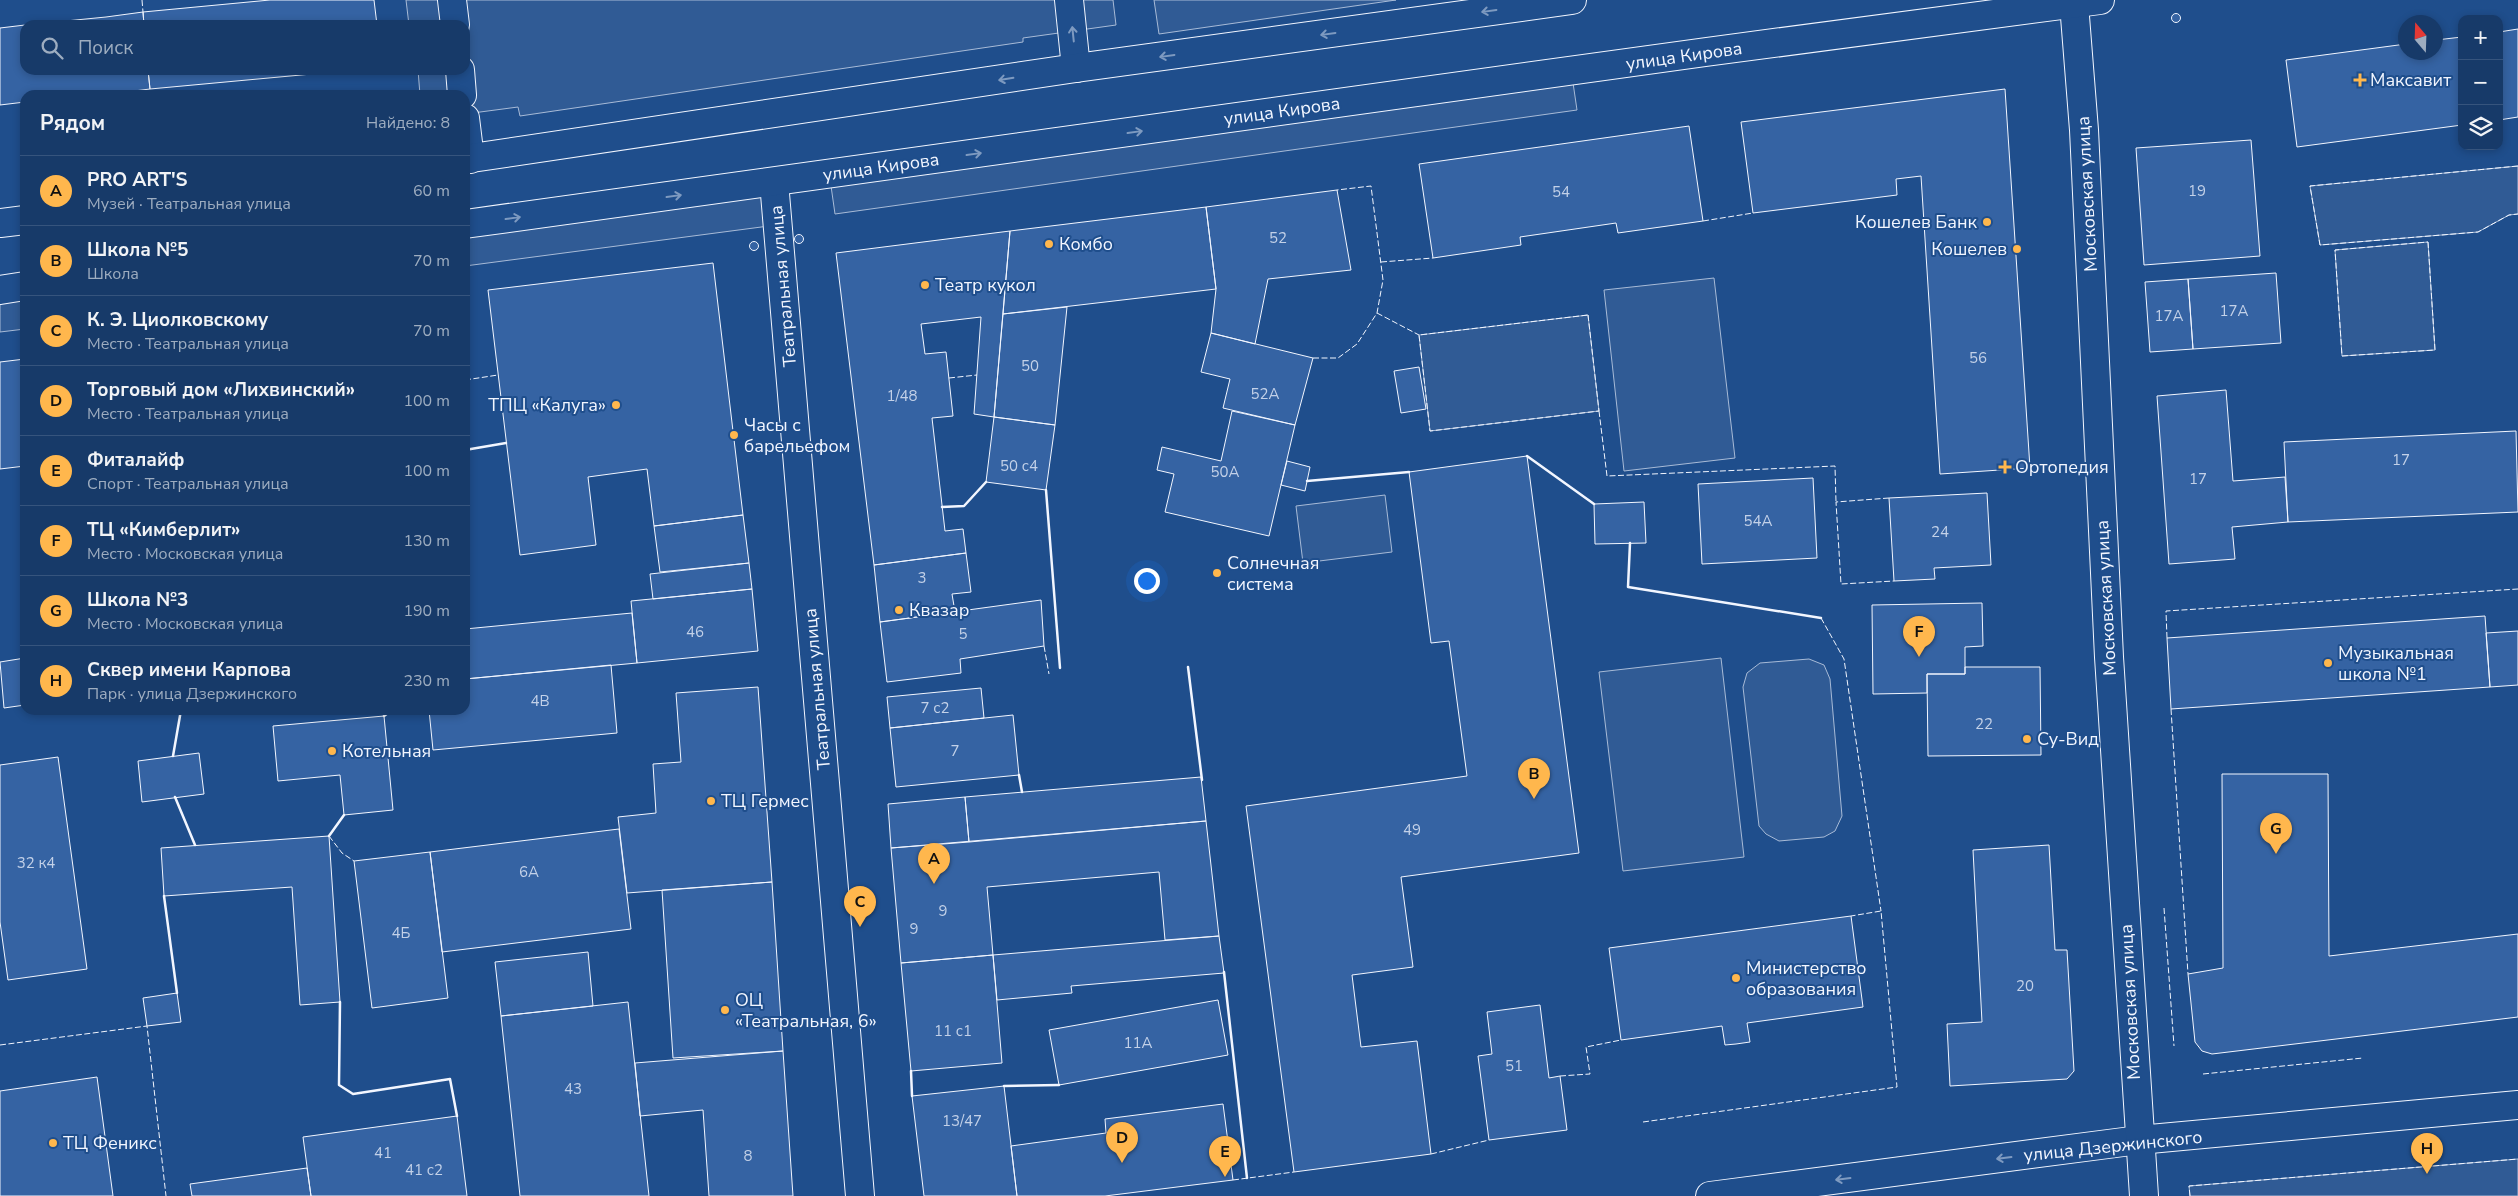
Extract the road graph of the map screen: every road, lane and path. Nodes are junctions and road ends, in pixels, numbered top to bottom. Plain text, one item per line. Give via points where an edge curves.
1 (452, 0) edge
2 (1069, 0) edge
3 (1572, 0) edge
4 (2082, 1) edge
5 (454, 20) edge
6 (1076, 68) junction
7 (460, 75) edge
8 (462, 90) edge
9 (470, 159) edge
10 (774, 182) junction
11 (20, 221) edge
12 (0, 223) edge
13 (470, 223) edge
14 (20, 287) edge
15 (0, 290) edge
16 (2518, 1105) edge
17 (2139, 1140) junction
18 (860, 1196) edge
19 (1710, 1196) edge
20 (2144, 1196) edge

1 - 5 main road
6 -> 2 main road
3 -> 6 main road
10 -> 4 main road, улица Кирова
4 - 17 main road, Московская улица via 2083,121 2109,656
6 -> 9 main road
7 - 8 main road
13 -> 10 main road, улица Кирова
10 - 18 main road, Театральная улица
11 - 12 main road
14 - 15 main road
16 - 17 main road, улица Дзержинского
17 -> 19 main road, улица Дзержинского
17 - 20 main road, Московская улица

